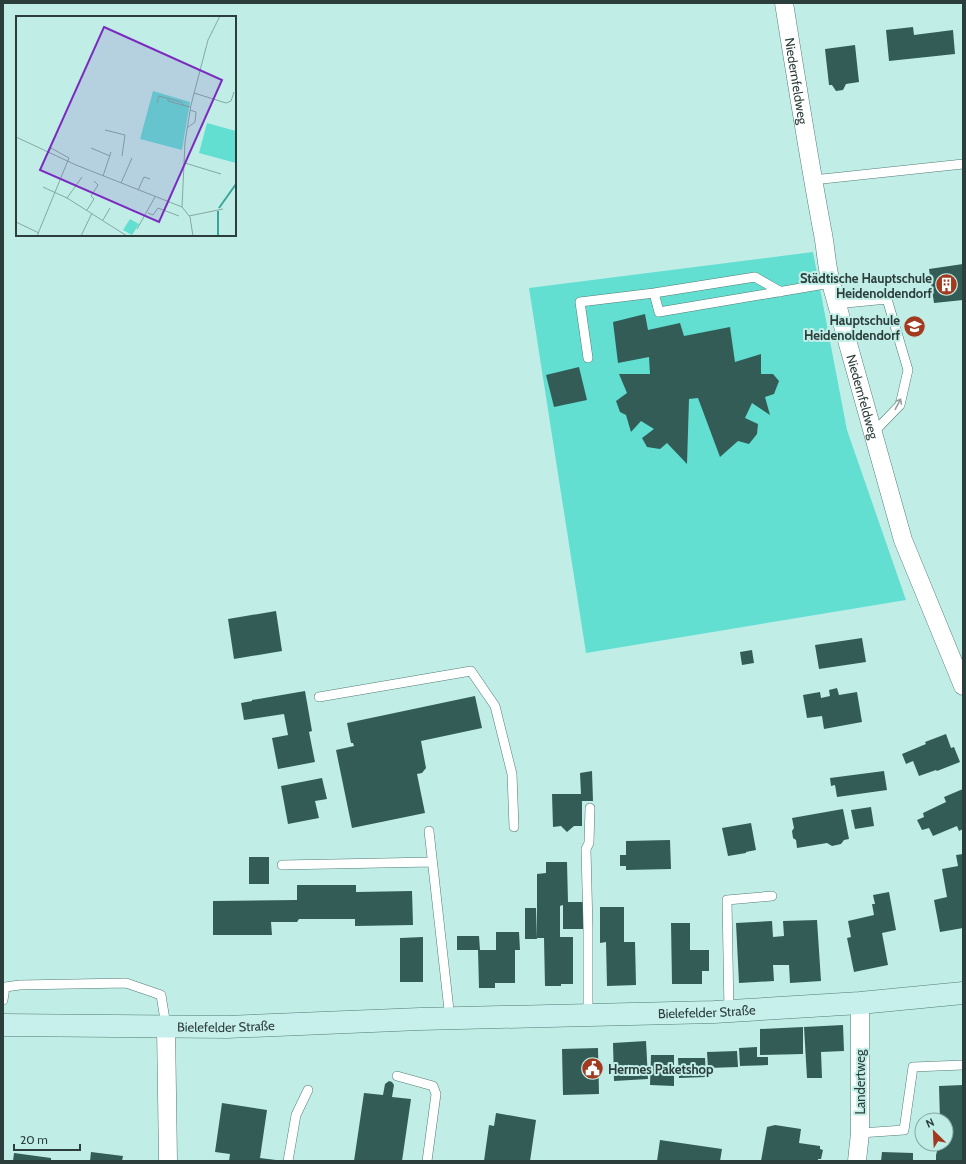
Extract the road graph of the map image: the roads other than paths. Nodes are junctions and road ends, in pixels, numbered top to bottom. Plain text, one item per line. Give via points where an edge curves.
1 (784, 3) edge
2 (963, 164) edge
3 (813, 180) junction
4 (831, 283) junction
5 (781, 292) junction
6 (654, 293) junction
7 (836, 304) junction
8 (588, 358) dead end
9 (873, 433) junction
10 (962, 681) edge
11 (319, 697) dead end
12 (590, 808) dead end
13 (514, 827) dead end
14 (429, 831) dead end
15 (432, 862) junction
16 (282, 865) dead end
17 (772, 896) dead end
18 (963, 993) edge
19 (3, 1000) edge
20 (860, 1003) junction
21 (729, 1012) junction
22 (588, 1015) junction
23 (450, 1019) junction
24 (3, 1025) edge
25 (166, 1027) junction
26 (963, 1065) edge
27 (397, 1076) dead end
28 (308, 1090) dead end
29 (860, 1133) junction
30 (168, 1161) edge
31 (288, 1161) edge
32 (427, 1161) edge
33 (857, 1161) edge

1 - 3 street, Niedernfeldweg
2 - 3 lane
3 - 4 street, Niedernfeldweg
4 - 5 lane
4 - 7 street, Niedernfeldweg
5 - 6 lane via 755,277
5 - 6 lane via 659,312
6 - 8 lane via 580,302
7 - 9 street, Niedernfeldweg
9 -> 7 lane via 900,405 908,370 888,298
9 - 10 street, Niedernfeldweg via 903,540
11 - 13 lane via 471,671 495,706 512,774
12 - 22 lane via 589,843 586,849
14 - 15 lane
15 - 16 lane
15 - 23 lane
17 - 21 lane via 727,900
18 - 20 main road, Bielefelder Straße
19 - 25 lane via 5,987 126,983 161,995
20 - 21 main road, Bielefelder Straße
20 - 29 street, Landertweg
21 - 22 main road, Bielefelder Straße
22 - 23 main road, Bielefelder Straße
23 - 25 main road, Bielefelder Straße
24 - 25 main road, Bielefelder Straße
25 - 30 street
26 - 29 lane via 913,1067 904,1130
27 - 32 lane via 433,1086 436,1094
28 - 31 lane via 296,1115
29 - 33 street, Landertweg

